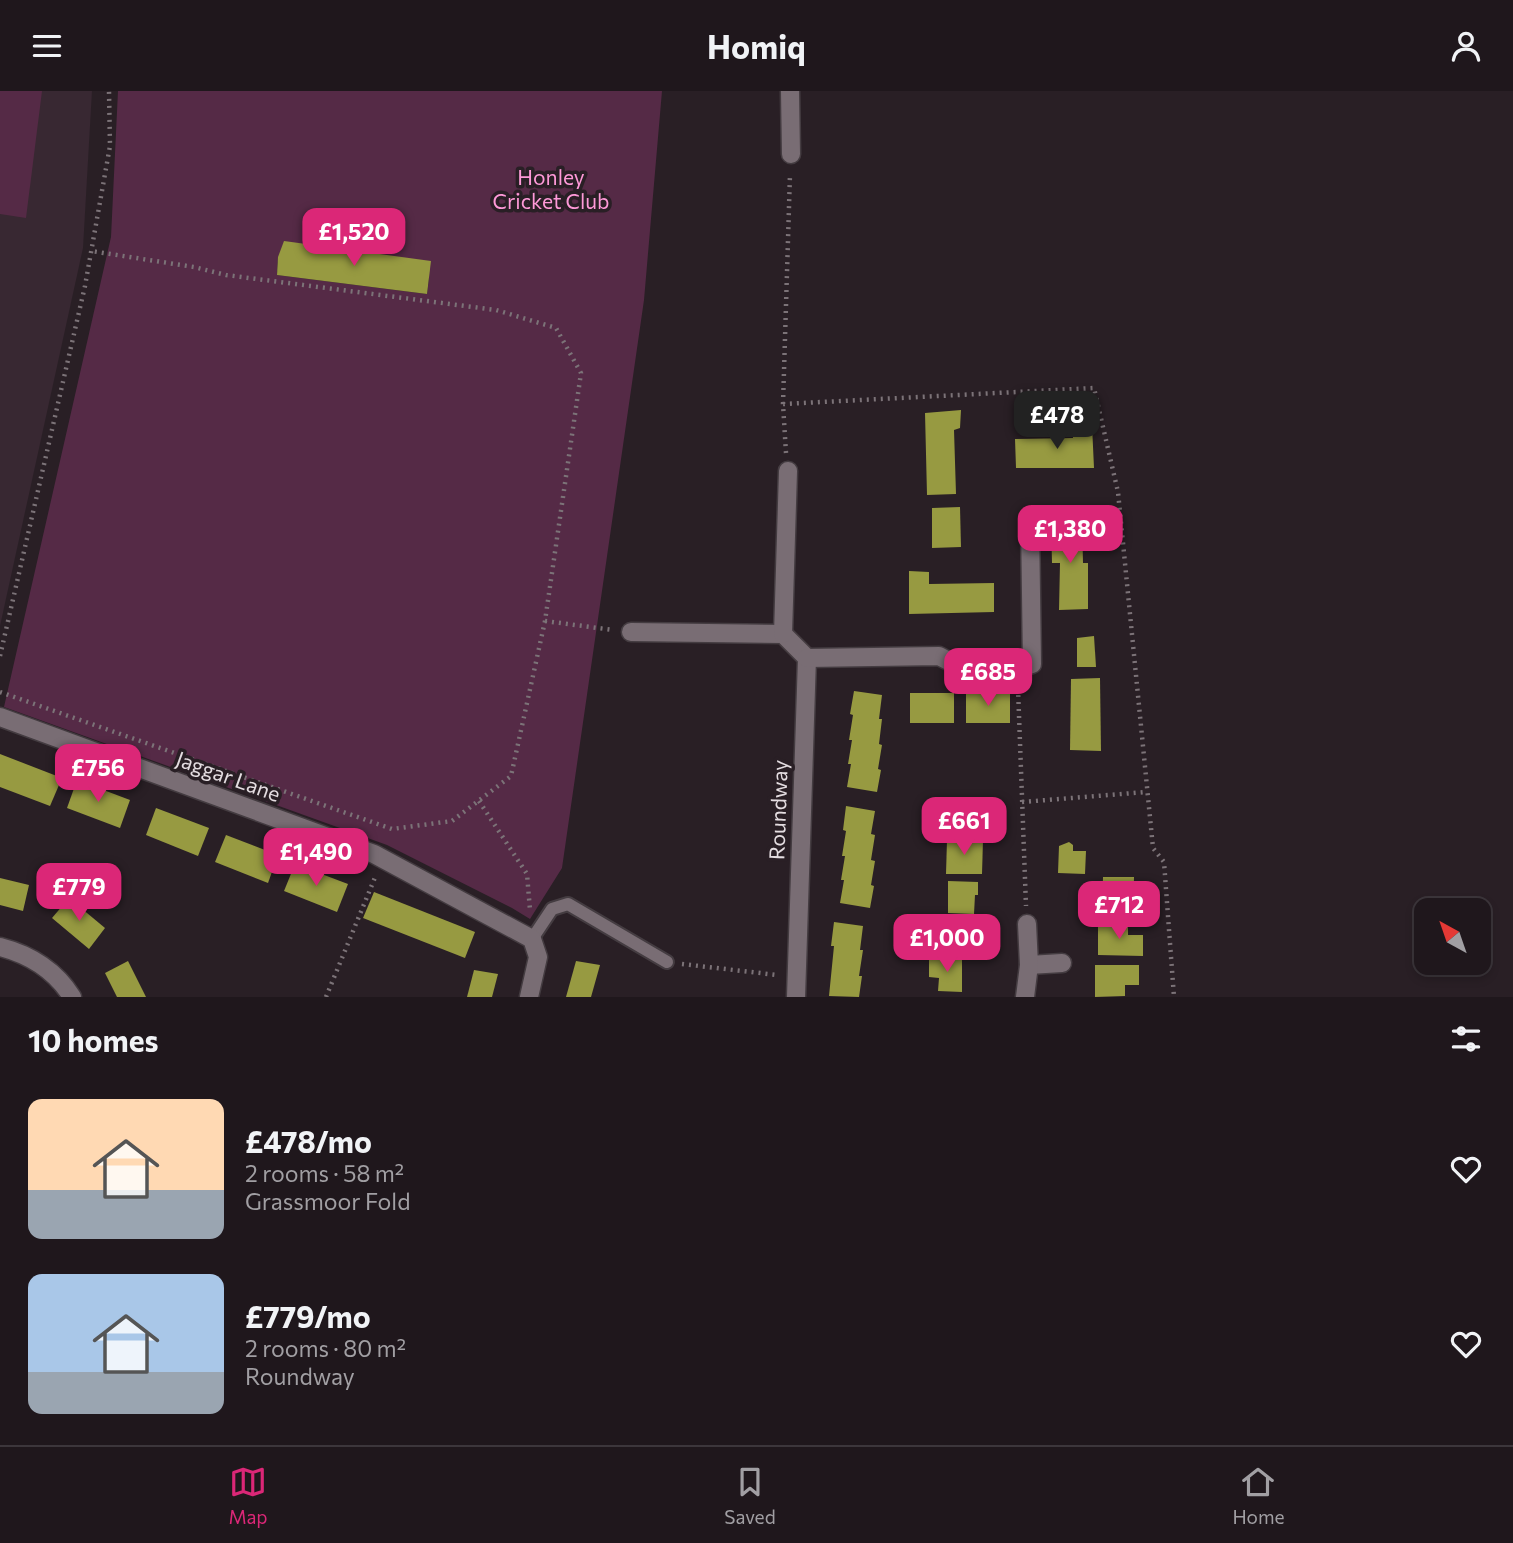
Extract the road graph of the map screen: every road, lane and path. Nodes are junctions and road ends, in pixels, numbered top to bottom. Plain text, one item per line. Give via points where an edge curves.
1 (109, 91) edge
2 (790, 91) edge
3 (791, 153) joint
4 (92, 251) junction
5 (783, 404) dead end
6 (788, 471) dead end
7 (1030, 523) dead end
8 (545, 621) junction
9 (631, 632) joint
10 (783, 634) junction
11 (0, 656) edge
12 (807, 658) junction
13 (1017, 670) junction
14 (0, 692) edge
15 (0, 717) edge
16 (1147, 792) dead end
17 (479, 801) junction
18 (1022, 802) junction
19 (382, 859) junction
20 (1027, 925) joint
21 (532, 939) junction
22 (0, 947) edge
23 (667, 962) joint
24 (1062, 963) dead end
25 (1030, 965) junction
26 (796, 978) junction
27 (72, 997) edge
28 (326, 997) edge
29 (529, 997) edge
30 (796, 997) edge
31 (1025, 997) edge

1 - 4 path via 110,146
2 - 3 street
3 - 5 path
4 - 8 path via 226,275 496,310 556,328 581,373
4 - 11 path
6 - 10 street
7 - 13 street via 1032,664
8 - 9 path
8 - 17 path via 511,776
9 - 10 street
10 - 12 street
12 - 13 street via 939,656 985,680
12 - 26 street, Roundway
13 - 18 path
14 - 17 path via 392,829 452,821
15 - 19 street, Jaggar Lane
16 - 18 path
17 - 21 path via 527,874
18 - 20 path
19 - 21 street, Jaggar Lane
19 - 28 path
20 - 25 street
21 - 23 lane via 552,909 568,904
21 - 29 street via 538,957
22 - 27 street via 37,961
23 - 26 path
24 - 25 street
25 - 31 street
26 - 30 street, Roundway

